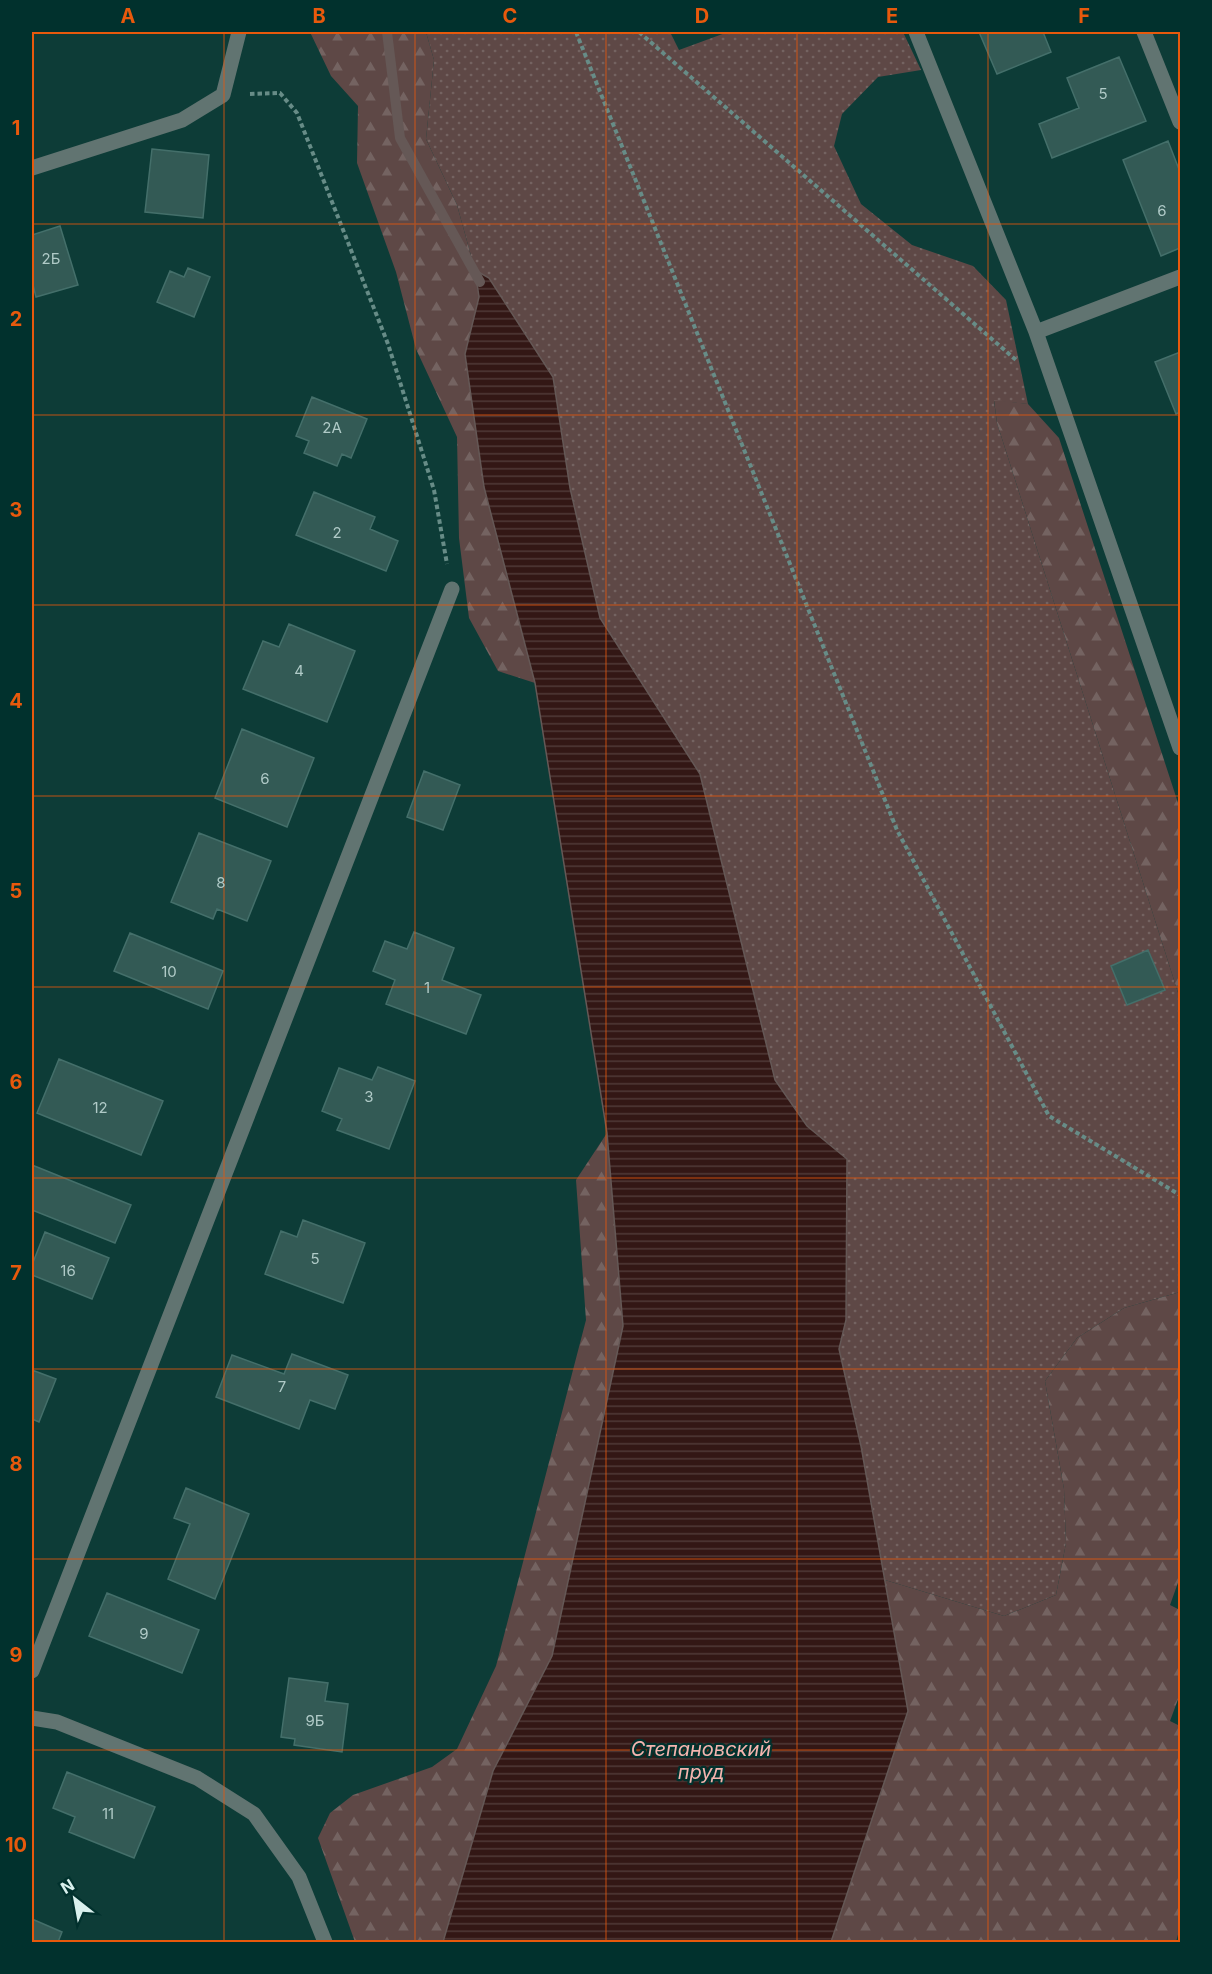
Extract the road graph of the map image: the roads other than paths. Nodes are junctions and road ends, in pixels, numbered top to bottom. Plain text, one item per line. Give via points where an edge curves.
1 (239, 32) edge
2 (916, 32) edge
3 (1143, 32) edge
4 (1180, 122) edge
5 (32, 168) edge
6 (1180, 277) edge
7 (1036, 332) junction
8 (452, 588) road end
9 (1180, 748) edge
10 (32, 1671) edge
11 (32, 1718) edge
12 (325, 1942) edge

1 - 5 street via 223,95 182,120
2 - 7 street
3 - 4 street
6 - 7 street
7 - 9 street
8 - 10 street
11 - 12 street via 57,1722 198,1778 254,1814 299,1877

